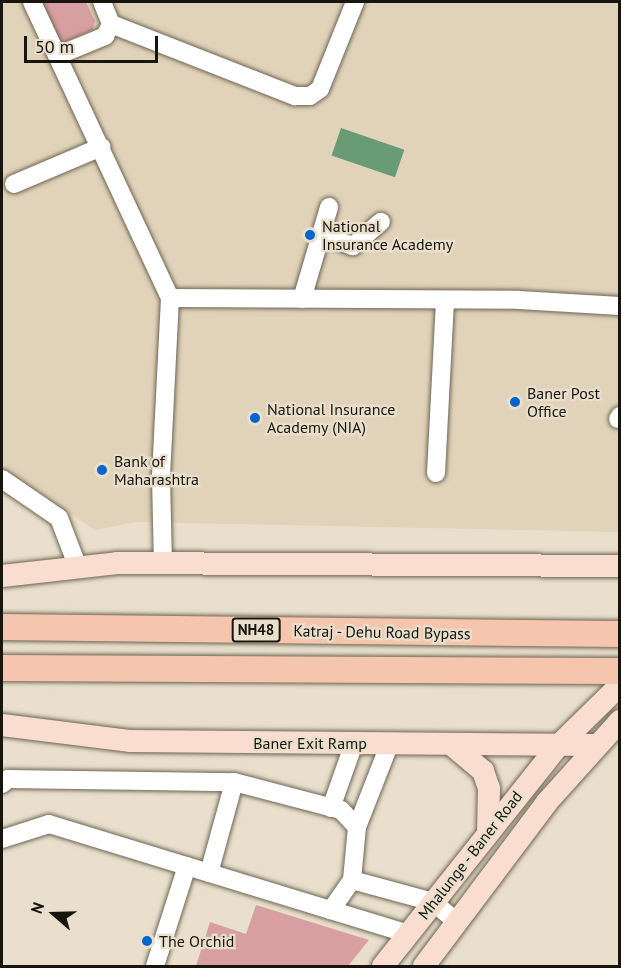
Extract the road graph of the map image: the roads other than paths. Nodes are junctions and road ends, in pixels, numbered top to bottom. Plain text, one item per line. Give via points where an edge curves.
1 (32, 2) edge
2 (102, 2) edge
3 (355, 2) edge
4 (111, 24) junction
5 (59, 56) junction
6 (101, 147) junction
7 (14, 184) dead end
8 (329, 207) dead end
9 (381, 222) dead end
10 (321, 234) junction
11 (170, 297) junction
12 (302, 299) junction
13 (445, 300) junction
14 (620, 306) edge
15 (436, 473) dead end
16 (2, 479) edge
17 (163, 563) junction
18 (77, 566) junction
19 (620, 566) edge
20 (2, 576) edge
21 (2, 627) edge
22 (620, 634) edge
23 (2, 668) edge
24 (620, 671) edge
25 (620, 685) edge
26 (620, 721) edge
27 (2, 725) edge
28 (354, 743) junction
29 (390, 743) junction
30 (451, 744) junction
31 (559, 745) junction
32 (595, 745) junction
33 (620, 745) edge
34 (234, 782) junction
35 (2, 784) edge
36 (331, 808) junction
37 (357, 827) junction
38 (488, 833) junction
39 (2, 839) edge
40 (187, 866) junction
41 (209, 873) junction
42 (352, 880) junction
43 (433, 902) junction
44 (331, 910) junction
45 (457, 921) junction
46 (408, 934) junction
47 (155, 966) edge
48 (383, 966) edge
49 (424, 966) edge

1 - 5 street
2 - 4 street
3 - 4 street via 320,89 310,96 295,96
4 - 5 street via 105,36
5 - 6 street
6 - 7 street
6 - 11 street
8 - 10 street
9 - 10 street via 353,246
10 - 12 street
11 - 12 street
11 - 17 street via 161,477
12 - 13 street
13 - 14 street
13 - 15 street
16 - 18 street via 59,518
17 - 18 main road
17 - 19 main road
18 - 20 main road
21 - 22 highway, Katraj - Dehu Road Bypass / NH48
23 - 24 highway
25 - 31 main road, Mhalunge - Baner Road
26 - 32 main road, Mhalunge - Baner Road
27 - 28 main road, Baner Exit Ramp via 130,741
28 - 29 main road, Baner Exit Ramp
28 - 36 street
29 - 30 main road, Baner Exit Ramp
29 - 37 street
30 - 31 main road, Baner Exit Ramp
30 - 38 main road via 483,771 489,788
31 - 32 main road, Baner Exit Ramp
31 - 38 main road, Mhalunge - Baner Road
32 - 33 street, Baner Exit Ramp
32 - 45 main road, Mhalunge - Baner Road
34 - 35 street via 8,779
34 - 36 street
34 - 41 street
36 - 37 street
37 - 42 street
38 - 43 main road, Mhalunge - Baner Road
39 - 40 street via 49,824
40 - 41 street
40 - 47 street
41 - 44 street
42 - 43 street
42 - 44 street
43 - 45 street
43 - 46 main road, Mhalunge - Baner Road
44 - 46 street
45 - 49 main road, Mhalunge - Baner Road
46 - 48 main road, Mhalunge - Baner Road

